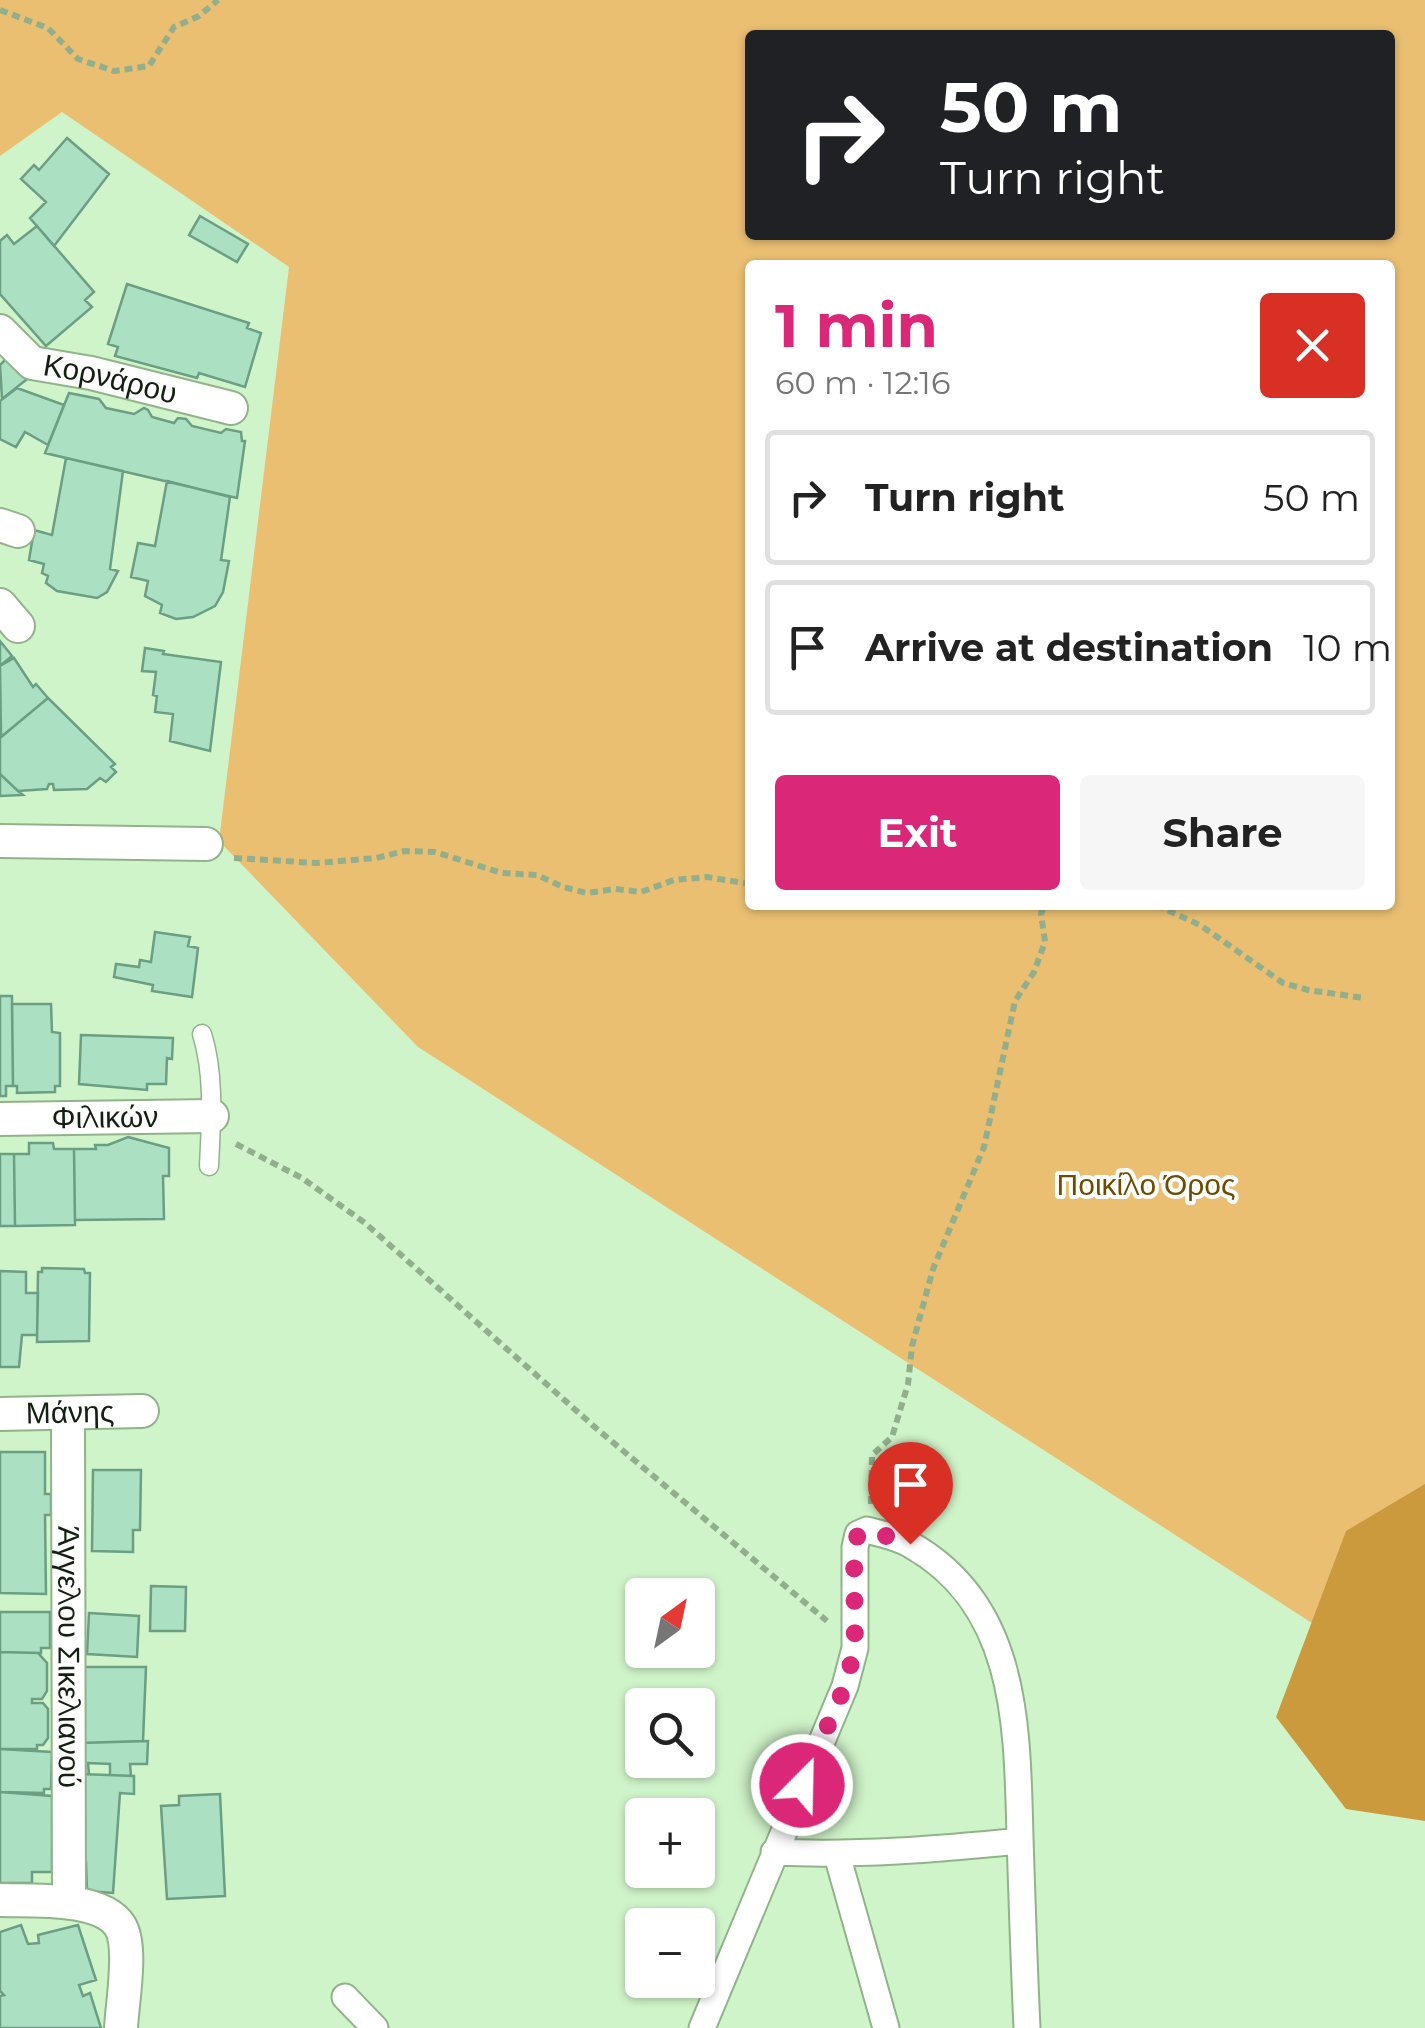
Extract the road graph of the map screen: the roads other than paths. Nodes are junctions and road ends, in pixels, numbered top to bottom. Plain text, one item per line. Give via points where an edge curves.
1 (0, 331) edge
2 (231, 408) dead end
3 (0, 841) edge
4 (206, 844) road end
5 (202, 1034) dead end
6 (0, 1118) edge
7 (211, 1126) junction
8 (209, 1166) dead end
9 (142, 1411) dead end
10 (0, 1414) edge
11 (68, 1414) junction
12 (1020, 1840) junction
13 (774, 1852) junction
14 (837, 1855) junction
15 (0, 1900) edge
16 (70, 1902) junction
17 (345, 1997) dead end
18 (120, 2028) edge
19 (376, 2028) edge
20 (702, 2028) edge
21 (886, 2028) edge
22 (1027, 2028) edge

1 - 2 street, Κορνάρου via 32,362
3 - 4 street
5 - 7 lane
6 - 7 street, Φιλικών
7 - 8 lane
9 - 11 street, Μάνης
10 - 11 street, Μάνης
11 - 16 street, Άγγελου Σικελιανού
12 - 13 street via 1018,1749 1004,1658 970,1598 946,1572 910,1544 868,1530 858,1534 854,1547 855,1648 845,1686
12 - 14 street
12 - 22 street
13 - 14 street
13 - 20 street
14 - 21 street
15 - 16 street
16 - 18 street via 103,1912 120,1926 126,1951
17 - 19 street

